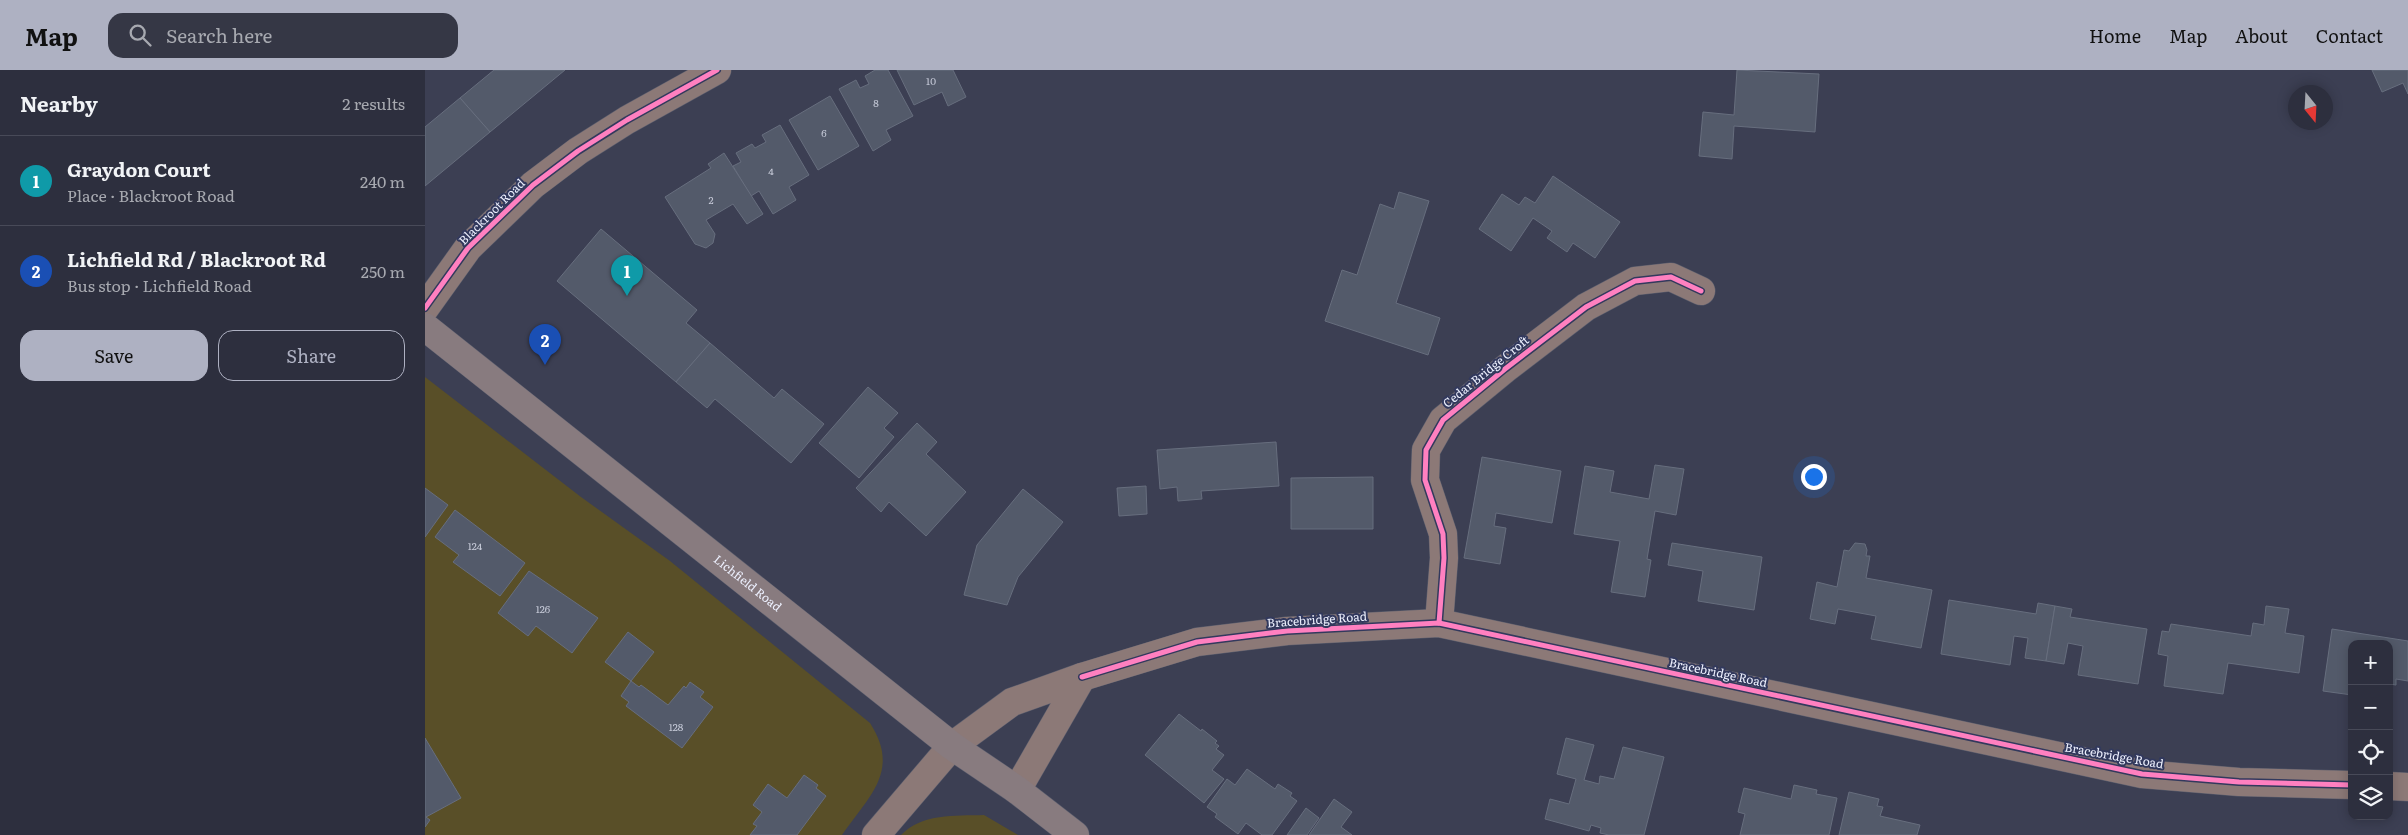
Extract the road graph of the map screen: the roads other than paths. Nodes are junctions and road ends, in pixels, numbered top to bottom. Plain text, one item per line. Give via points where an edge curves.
1 (717, 70) edge
2 (1701, 290) dead end
3 (425, 308) edge
4 (425, 327) edge
5 (1439, 623) junction
6 (1082, 676) junction
7 (952, 746) junction
8 (2348, 785) edge
9 (2393, 786) edge
10 (2408, 786) edge
11 (1017, 790) junction
12 (876, 835) edge
13 (1075, 835) edge

1 - 3 street, Blackroot Road via 627,120 533,185 468,248
2 - 5 street, Cedar Bridge Croft via 1671,276 1635,281 1585,307 1443,420 1426,450 1425,480 1443,534
4 - 7 main road, Lichfield Road
5 - 6 street, Bracebridge Road via 1287,630 1197,642
5 - 8 street, Bracebridge Road via 2142,774 2239,782
6 - 7 street, Bracebridge Road via 1012,702
6 - 11 street
7 - 11 main road, Lichfield Road
7 - 12 street, Bracebridge Road
9 - 10 street
11 - 13 main road, Lichfield Road

